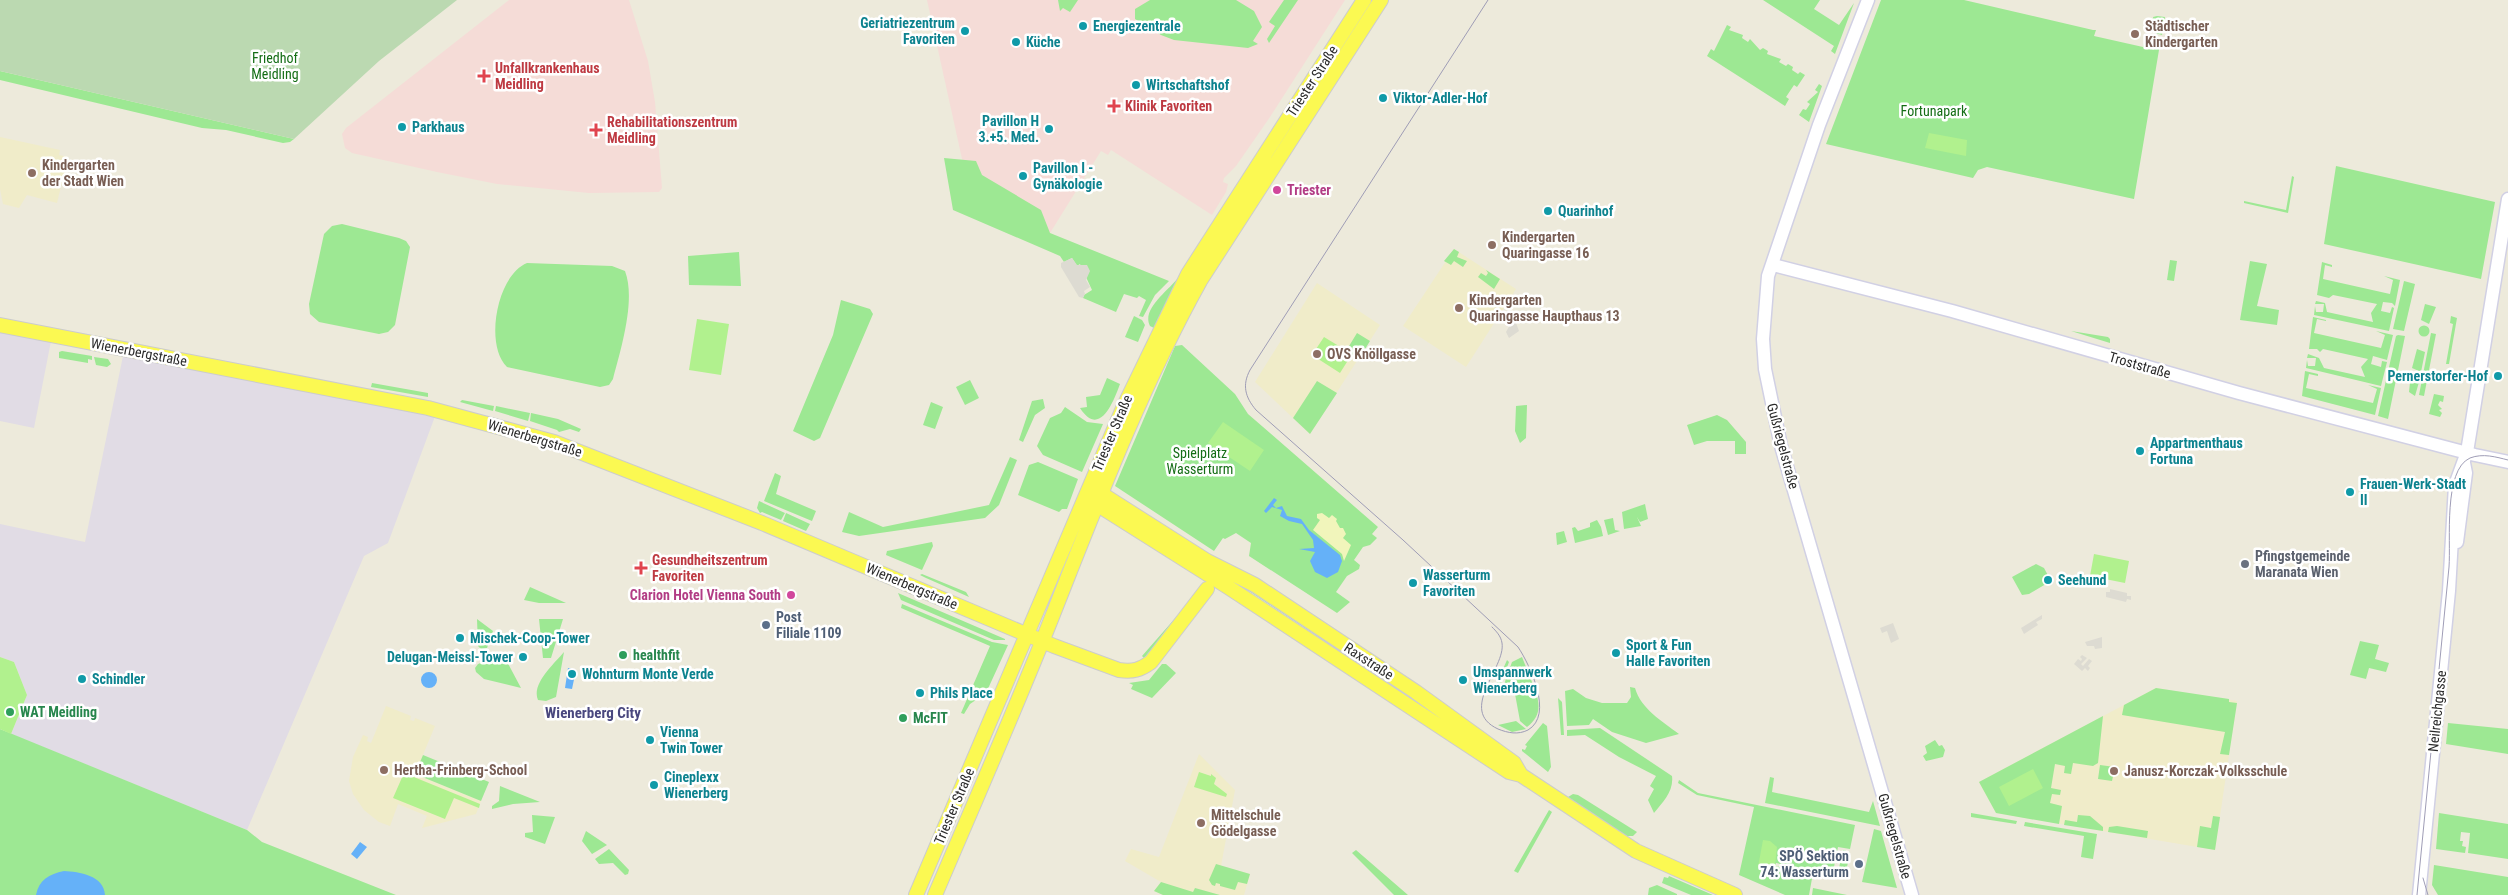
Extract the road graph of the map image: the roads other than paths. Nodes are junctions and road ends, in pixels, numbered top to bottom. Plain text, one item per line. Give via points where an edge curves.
1 (1364, 0) edge
2 (1381, 0) edge
3 (1868, 0) edge
4 (2508, 199) edge
5 (1772, 265) junction
6 (0, 325) edge
7 (2465, 458) junction
8 (2508, 462) edge
9 (1094, 495) junction
10 (1207, 568) junction
11 (1228, 588) junction
12 (1207, 589) junction
13 (1027, 635) junction
14 (1042, 641) junction
15 (1521, 775) junction
16 (2423, 858) junction
17 (916, 895) edge
18 (935, 895) edge
19 (1735, 895) edge
20 (1912, 895) edge
21 (2410, 895) edge
22 (2419, 895) edge

1 - 9 main road, Triester Straße via 1188,274 1124,406
2 - 9 main road, Triester Straße via 1200,281
3 - 5 street, Gußriegelstraße via 1819,125
4 - 7 street, Neilreichgasse
5 - 7 street, Troststraße via 1952,312
5 - 20 street, Gußriegelstraße via 1762,338 1772,413
6 - 13 main road, Wienerbergstraße via 373,397 520,432 583,452 762,522
7 - 8 street, Troststraße
7 - 16 street, Neilreichgasse via 2456,486
9 - 10 main road, Raxstraße
9 - 13 main road, Triester Straße
9 - 14 main road, Triester Straße
10 - 11 main road, Raxstraße
10 - 12 main road
10 - 15 main road, Raxstraße via 1255,586 1416,692 1514,763
11 - 12 main road
11 - 15 main road, Raxstraße via 1509,772
12 - 14 main road, Wienerbergstraße via 1160,652 1140,669 1130,672 1119,670
13 - 14 main road, Wienerbergstraße
13 - 17 main road, Triester Straße
14 - 18 main road, Triester Straße
15 - 19 main road, Raxstraße via 1636,851
16 - 21 street, Neilreichgasse
16 - 22 street, Neilreichgasse

